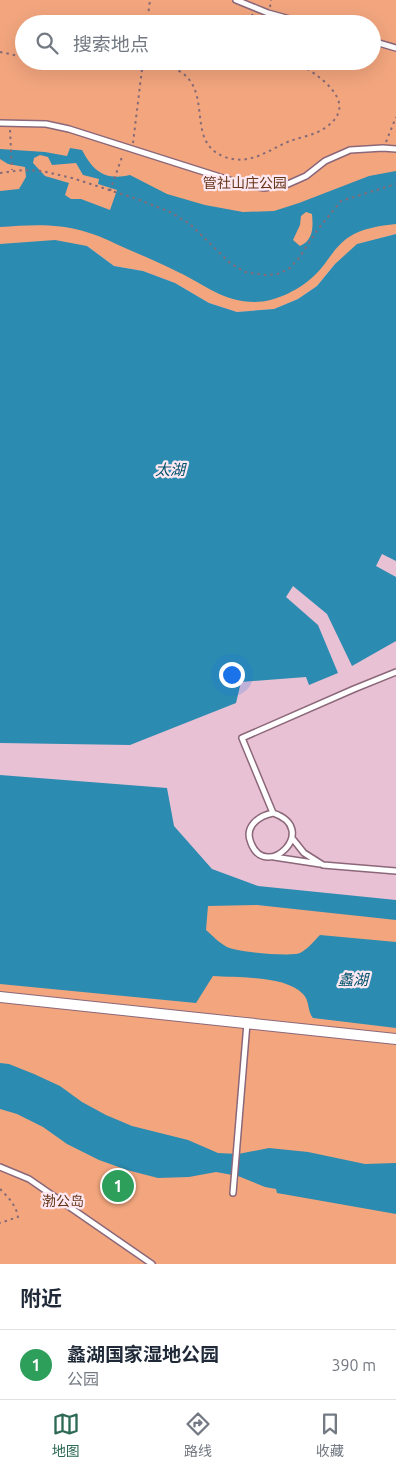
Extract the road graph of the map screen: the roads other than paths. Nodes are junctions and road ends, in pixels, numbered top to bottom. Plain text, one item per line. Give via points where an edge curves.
1 (236, 0) edge
2 (275, 15) edge
3 (381, 44) edge
4 (396, 48) edge
5 (0, 123) edge
6 (396, 149) edge
7 (396, 672) edge
8 (273, 814) junction
9 (292, 838) junction
10 (274, 856) junction
11 (323, 865) junction
12 (396, 871) edge
13 (0, 997) edge
14 (247, 1023) junction
15 (396, 1039) edge
16 (0, 1167) edge
17 (233, 1193) dead end
18 (152, 1264) edge

1 - 2 lane
3 - 4 lane
5 - 6 lane via 46,124 103,138 242,184 264,188 288,184 350,150
7 - 8 lane via 242,738
8 - 9 lane via 289,824
8 - 10 lane via 255,821 249,837 255,850
9 - 10 lane via 284,852
9 - 11 lane via 304,854
10 - 11 lane
11 - 12 lane
13 - 14 street
14 - 15 street
14 - 17 lane
16 - 18 lane via 29,1179

